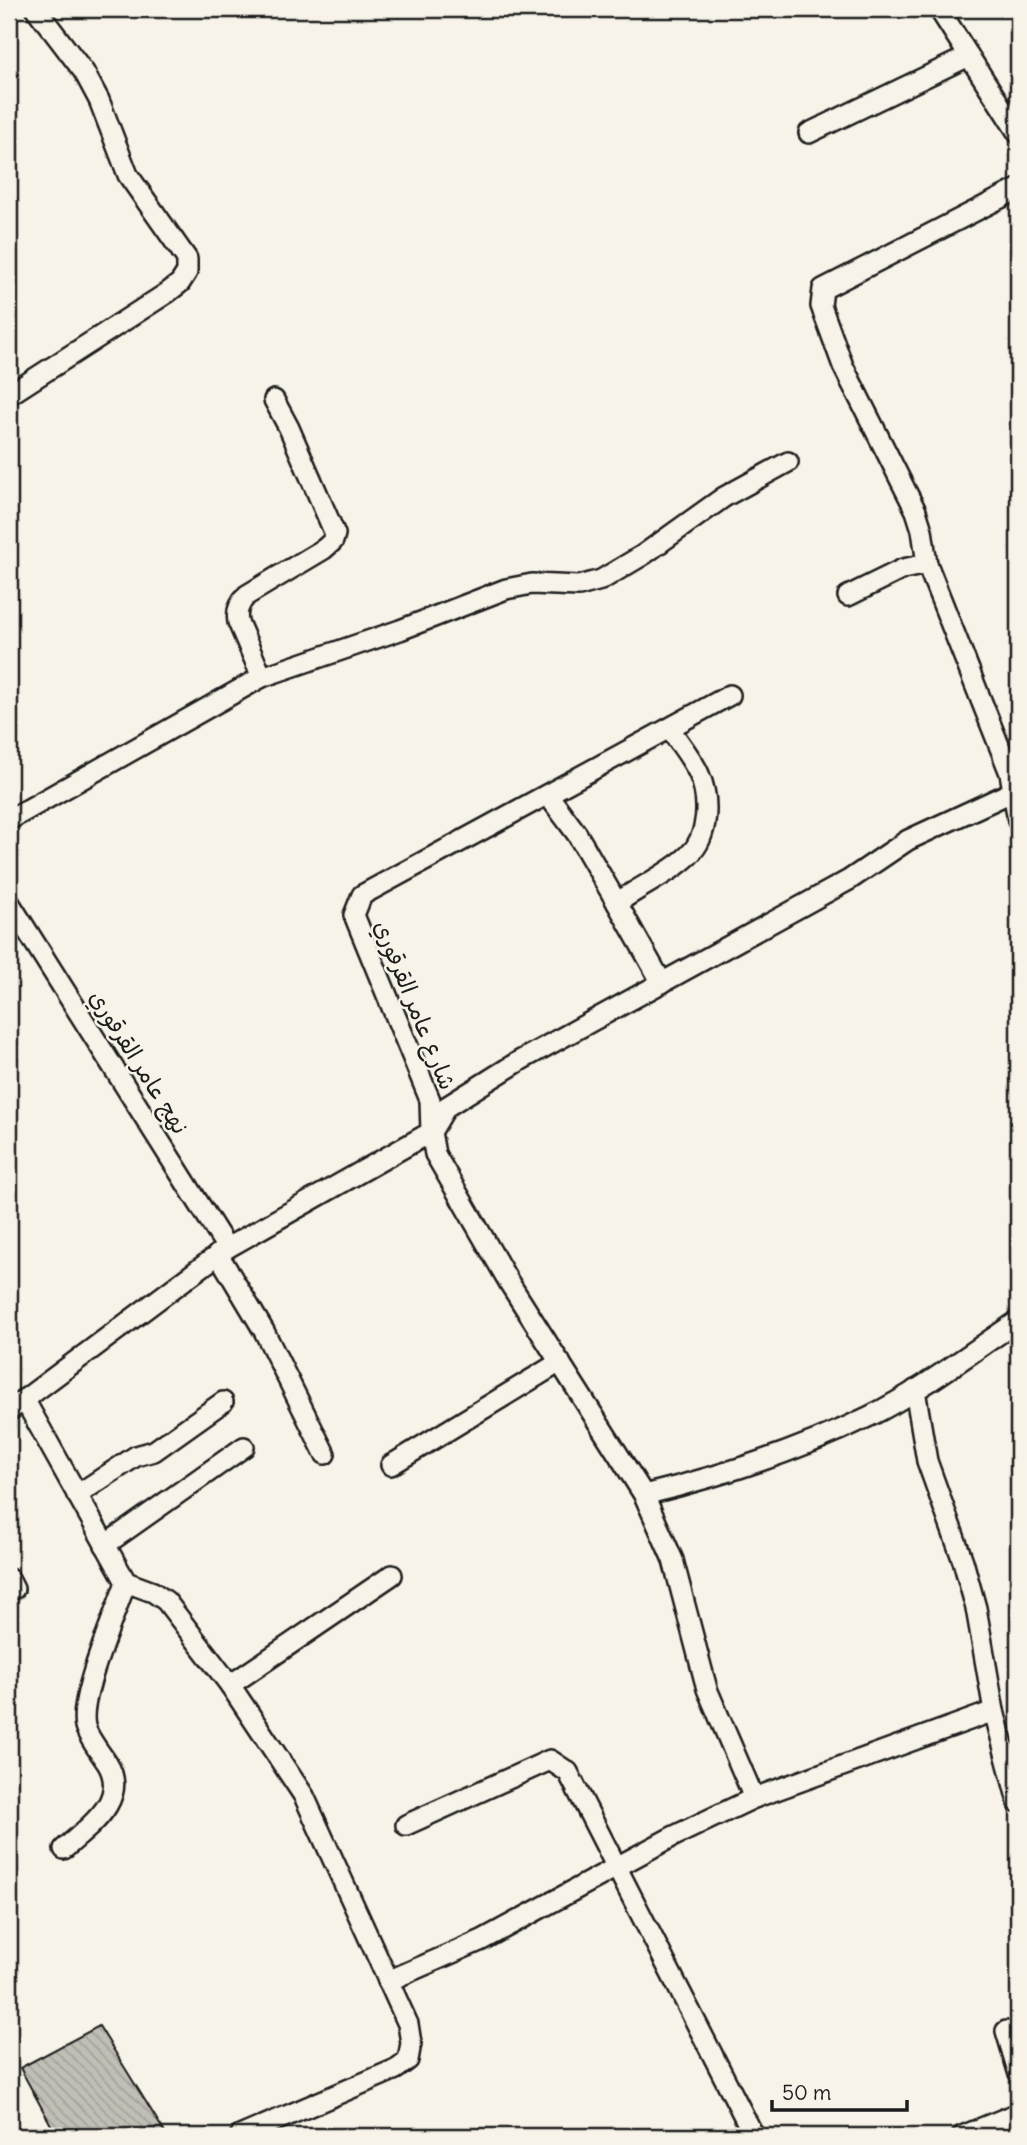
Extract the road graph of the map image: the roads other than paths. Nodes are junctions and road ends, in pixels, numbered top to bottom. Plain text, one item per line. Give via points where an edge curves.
1 (36, 9) edge
2 (939, 9) edge
3 (967, 57) junction
4 (809, 133) dead end
5 (1018, 133) edge
6 (1018, 189) edge
7 (9, 395) edge
8 (274, 400) dead end
9 (788, 462) dead end
10 (927, 564) junction
11 (848, 596) dead end
12 (262, 677) junction
13 (730, 695) dead end
14 (670, 729) junction
15 (1014, 791) junction
16 (548, 795) junction
17 (9, 820) edge
18 (1018, 821) edge
19 (9, 902) edge
20 (617, 903) junction
21 (662, 983) junction
22 (430, 1132) junction
23 (223, 1251) junction
24 (1018, 1321) edge
25 (561, 1362) junction
26 (915, 1390) junction
27 (223, 1402) dead end
28 (16, 1405) edge
29 (244, 1447) dead end
30 (325, 1454) dead end
31 (391, 1465) dead end
32 (78, 1494) junction
33 (644, 1494) junction
34 (106, 1545) junction
35 (392, 1575) dead end
36 (126, 1582) junction
37 (230, 1685) junction
38 (994, 1711) junction
39 (754, 1798) junction
40 (1018, 1802) edge
41 (406, 1825) dead end
42 (64, 1850) dead end
43 (616, 1869) junction
44 (388, 1981) junction
45 (1006, 2031) dead end
46 (1018, 2071) edge
47 (1018, 2113) edge
48 (240, 2136) edge
49 (754, 2136) edge
50 (962, 2136) edge

1 - 7 street via 84,72 128,176 181,247 187,272 167,293
2 - 3 street
3 - 4 street
3 - 5 street
6 - 10 street via 823,289 821,306 843,366 916,511
8 - 12 street via 335,534 324,549 241,601 238,622
9 - 12 street via 724,498 601,580 579,586 532,584 506,589
10 - 11 street via 903,569
10 - 15 street
12 - 17 street
13 - 14 street, شارع عامر القرقوري
14 - 16 street, شارع عامر القرقوري
14 - 20 street via 699,773 706,797 701,839 675,866
15 - 18 street
15 - 21 street via 908,840 849,880
16 - 20 street
16 - 22 street, شارع عامر القرقوري via 362,895 354,915 430,1100
19 - 23 street, نهج عامر القرقوري
20 - 21 street
21 - 22 street via 480,1085 446,1107
22 - 23 street
22 - 25 street, شارع عامر القرقوري via 435,1154
23 - 28 street
23 - 30 street, نهج عامر القرقوري
24 - 26 street
25 - 31 street
25 - 33 street, شارع عامر القرقوري
26 - 33 street via 797,1448
26 - 38 street via 927,1461 976,1608
27 - 32 street via 154,1451 136,1456
28 - 32 street
29 - 34 street
32 - 34 street
33 - 39 street, شارع عامر القرقوري via 673,1560 707,1689
34 - 36 street
35 - 37 street
36 - 37 street via 166,1601
36 - 42 street via 87,1691 85,1726 110,1768 115,1788 105,1812
37 - 44 street via 304,1796
38 - 39 street
38 - 40 street
39 - 43 street
41 - 43 street via 550,1760 568,1772
43 - 44 street via 482,1940
43 - 49 street
44 - 48 street via 408,2024 408,2060
45 - 46 street
47 - 50 street

